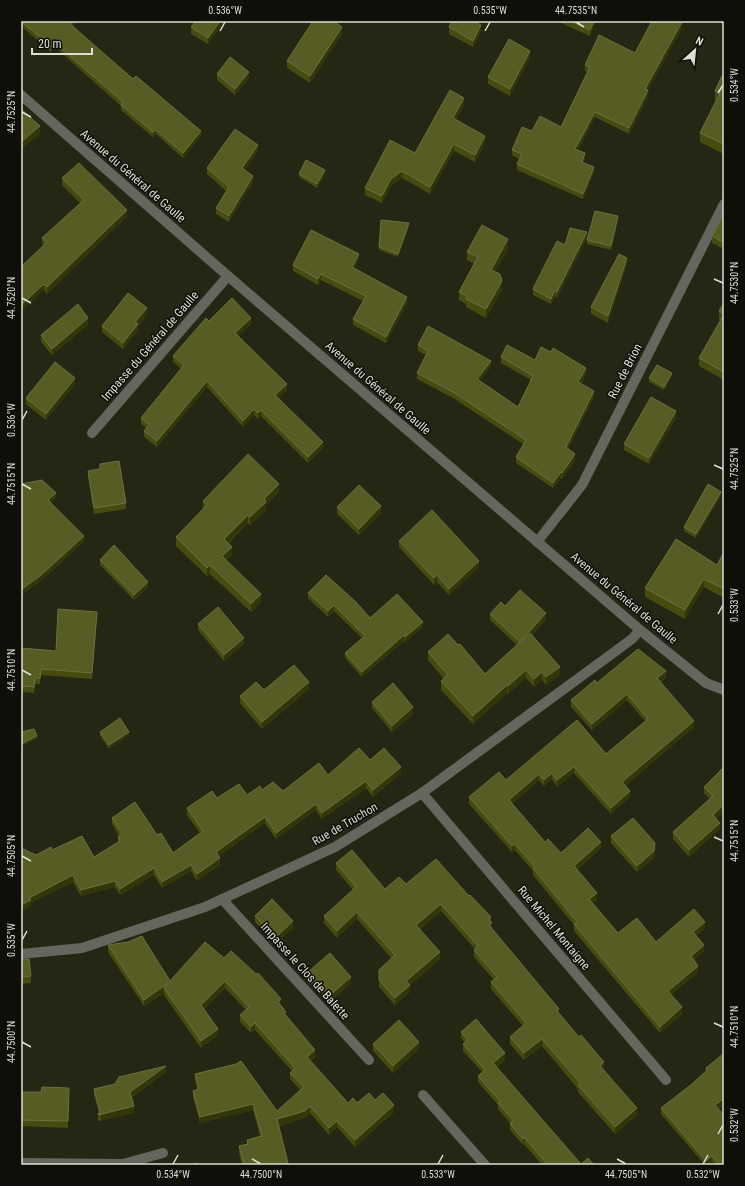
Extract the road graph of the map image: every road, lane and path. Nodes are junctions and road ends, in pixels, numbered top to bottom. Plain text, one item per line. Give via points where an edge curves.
1 (21, 95) edge
2 (724, 204) edge
3 (228, 276) junction
4 (92, 433) dead end
5 (537, 542) junction
6 (640, 630) junction
7 (724, 690) edge
8 (422, 793) junction
9 (222, 899) junction
10 (21, 954) edge
11 (369, 1060) dead end
12 (666, 1080) dead end
13 (423, 1095) dead end
14 (163, 1153) dead end
15 (21, 1163) edge
16 (123, 1164) edge
17 (485, 1165) edge

1 - 3 street, Avenue du Général de Gaulle
2 - 5 street, Rue de Brion via 582,485
3 - 4 street, Impasse du Général de Gaulle
3 - 5 street, Avenue du Général de Gaulle
5 - 6 street, Avenue du Général de Gaulle
6 - 7 street, Avenue du Général de Gaulle via 706,683
6 - 8 street, Rue de Truchon via 632,639
8 - 9 street, Rue de Truchon via 335,847
8 - 12 street, Rue Michel Montaigne
9 - 10 street, Rue de Truchon via 82,948
9 - 11 street, Impasse le Clos de Balette
13 - 17 street
14 - 16 street
15 - 16 street

